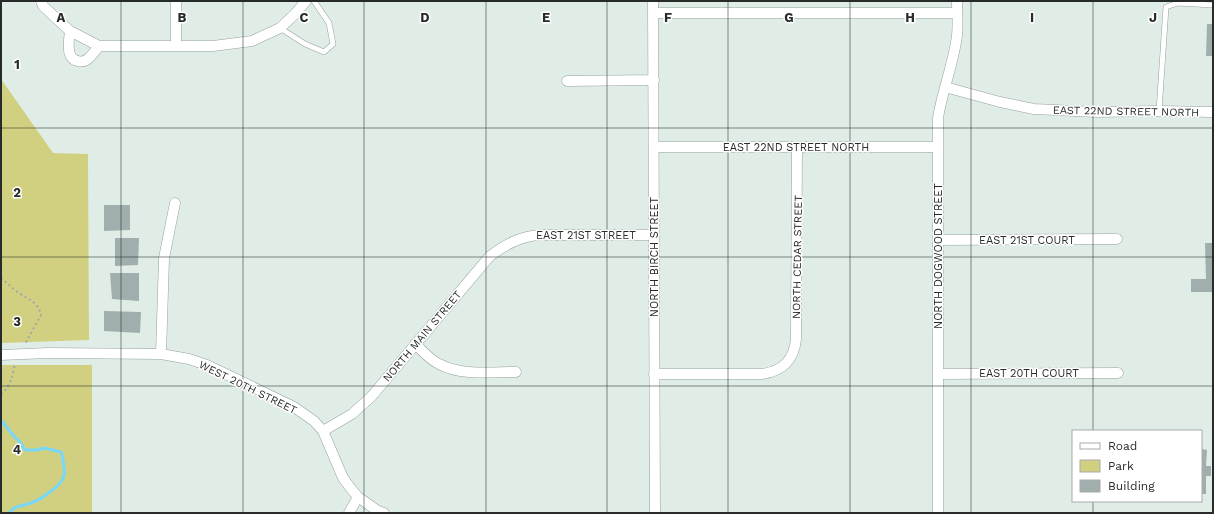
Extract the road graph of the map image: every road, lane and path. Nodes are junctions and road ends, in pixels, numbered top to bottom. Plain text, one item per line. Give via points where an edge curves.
1 (41, 1) edge
2 (176, 1) edge
3 (306, 1) edge
4 (314, 1) edge
5 (653, 1) edge
6 (957, 1) edge
7 (1165, 4) edge
8 (1213, 5) edge
9 (654, 13) junction
10 (957, 13) junction
11 (280, 28) junction
12 (70, 31) junction
13 (99, 46) junction
14 (176, 46) junction
15 (654, 80) junction
16 (567, 81) dead end
17 (945, 87) junction
18 (1158, 111) junction
19 (1213, 112) edge
20 (654, 147) junction
21 (797, 147) junction
22 (938, 147) junction
23 (176, 203) dead end
24 (654, 235) junction
25 (518, 239) joint
26 (1117, 239) dead end
27 (938, 240) junction
28 (1, 278) edge
29 (415, 344) junction
30 (161, 354) junction
31 (1, 355) edge
32 (18, 355) junction
33 (516, 372) dead end
34 (1118, 373) dead end
35 (654, 374) junction
36 (939, 374) junction
37 (1, 394) edge
38 (323, 431) junction
39 (358, 497) junction
40 (349, 513) edge
41 (384, 513) edge
42 (655, 513) edge
43 (938, 513) edge

1 - 12 street via 43,6
2 - 14 street
3 - 11 street
4 - 11 lane via 329,23 333,44 324,52 305,44
5 - 9 street, NORTH BIRCH STREET
6 - 10 street, NORTH DOGWOOD STREET
7 - 8 lane
7 - 18 lane
9 - 10 street
9 - 15 street, NORTH BIRCH STREET
10 - 17 street, NORTH DOGWOOD STREET via 957,40
11 - 14 street via 252,41 213,46
12 - 13 street
12 - 13 street via 70,55 74,61 82,62 89,58
13 - 14 street
15 - 16 street
15 - 20 street, NORTH BIRCH STREET
17 - 18 street, EAST 22ND STREET NORTH via 1034,109
17 - 22 street, NORTH DOGWOOD STREET via 938,118
18 - 19 street, EAST 22ND STREET NORTH
20 - 21 street, EAST 22ND STREET NORTH
20 - 24 street, NORTH BIRCH STREET
21 - 22 street, EAST 22ND STREET NORTH
21 - 35 street, NORTH CEDAR STREET via 796,339 793,354 774,372 762,374
22 - 27 street, NORTH DOGWOOD STREET
23 - 30 street via 164,258
24 - 25 street, EAST 21ST STREET via 541,235
24 - 35 street, NORTH BIRCH STREET
25 - 29 street, NORTH MAIN STREET via 490,256
26 - 27 street, EAST 21ST COURT
27 - 36 street, NORTH DOGWOOD STREET
28 - 32 path via 34,302 41,315
29 - 33 street via 437,364 455,370 478,373
29 - 38 street, NORTH MAIN STREET via 363,406
30 - 32 street, WEST 20TH STREET
30 - 38 street, WEST 20TH STREET via 207,365 294,407
31 - 32 street, WEST 20TH STREET
32 - 37 path via 9,386
34 - 36 street, EAST 20TH COURT
35 - 42 street, NORTH BIRCH STREET
36 - 43 street, NORTH DOGWOOD STREET
38 - 39 street via 343,478
39 - 40 street
39 - 41 street

